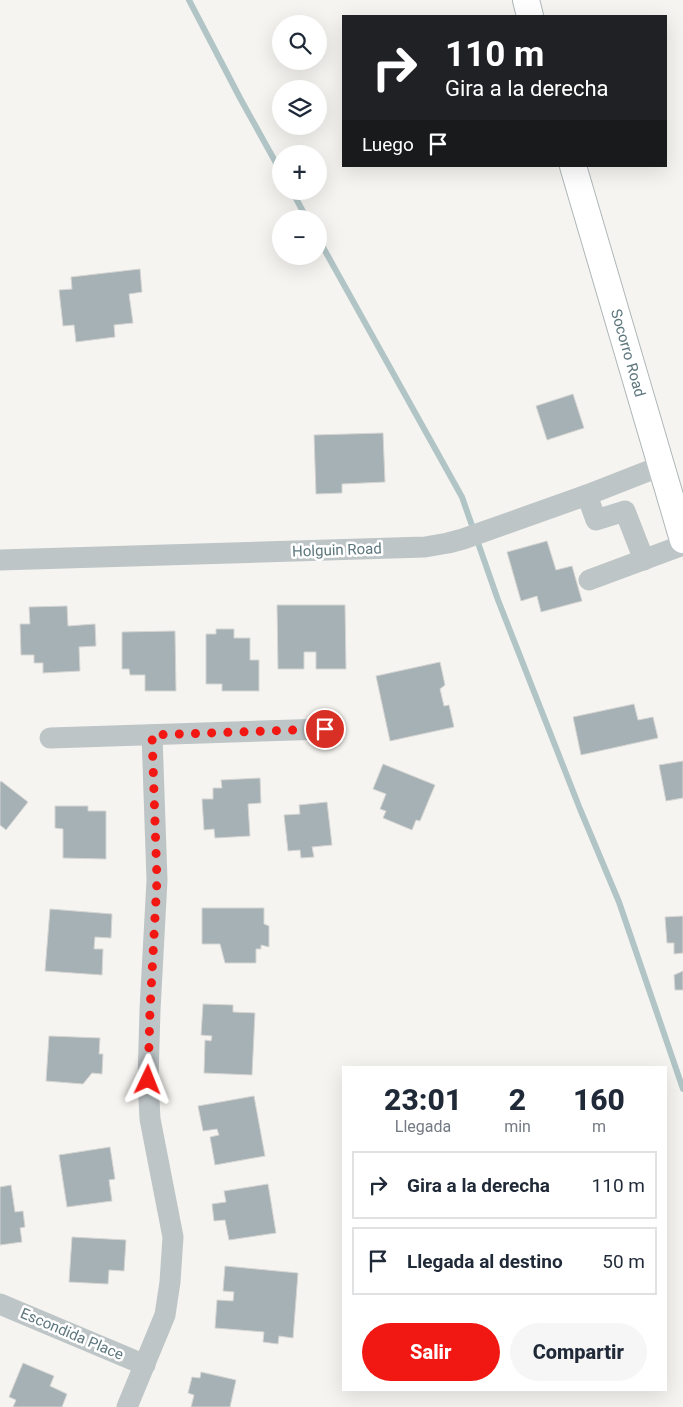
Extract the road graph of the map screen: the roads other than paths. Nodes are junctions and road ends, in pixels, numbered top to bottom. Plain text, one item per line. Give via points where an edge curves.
1 (526, 0) edge
2 (530, 15) edge
3 (573, 167) edge
4 (661, 466) junction
5 (587, 495) junction
6 (683, 540) edge
7 (683, 546) edge
8 (0, 560) edge
9 (644, 560) junction
10 (589, 580) dead end
11 (325, 729) dead end
12 (152, 735) junction
13 (50, 738) dead end
14 (0, 1304) edge
15 (144, 1365) junction
16 (127, 1407) edge

1 - 2 main road
3 - 4 main road, Socorro Road
4 - 5 street, Holguin Road
4 - 6 main road, Socorro Road
5 - 8 street, Holguin Road via 448,543 415,547
5 - 9 street via 596,520 625,511
7 - 9 street
9 - 10 street
11 - 12 street
12 - 13 street
12 - 15 street via 157,880 148,1080 150,1119 173,1236 165,1315
14 - 15 street, Escondida Place
15 - 16 street

